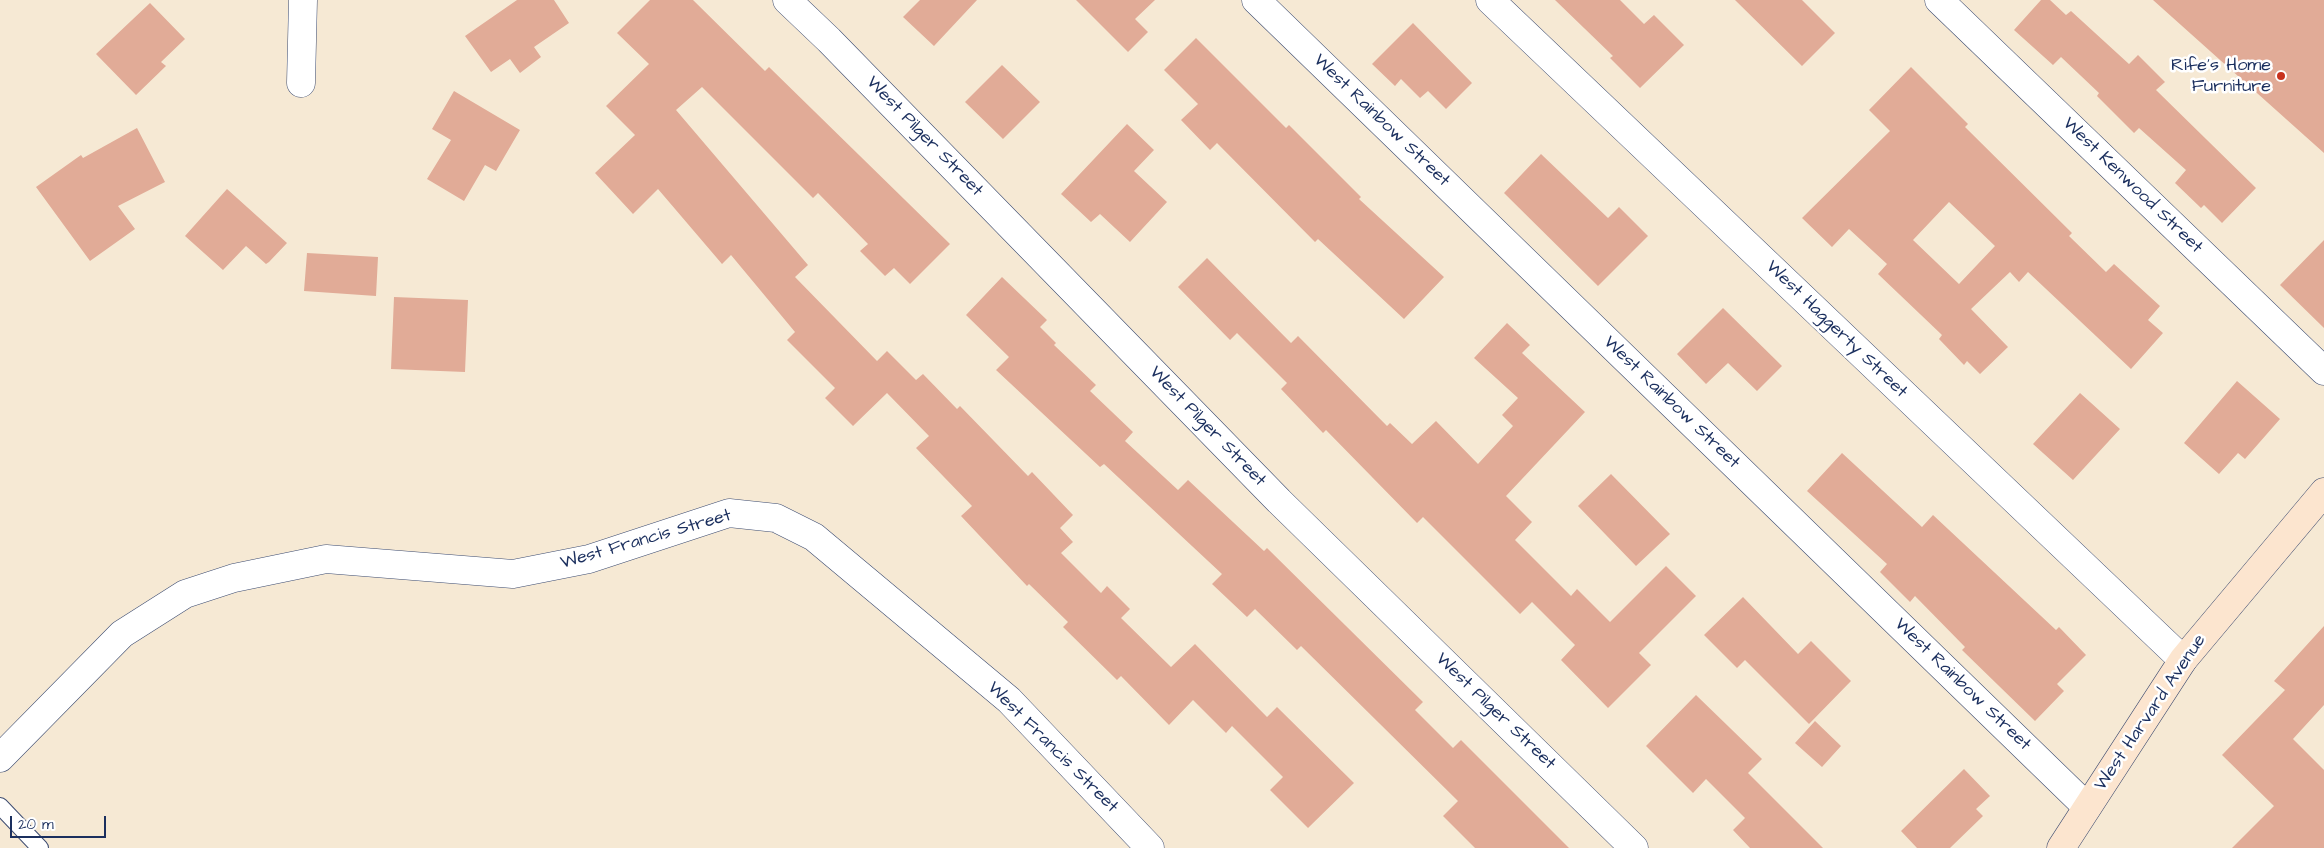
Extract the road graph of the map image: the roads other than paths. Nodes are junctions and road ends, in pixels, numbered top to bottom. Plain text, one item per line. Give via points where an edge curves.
1 (303, 0) edge
2 (787, 0) edge
3 (1256, 0) edge
4 (1490, 0) edge
5 (1939, 0) edge
6 (301, 83) dead end
7 (2324, 371) edge
8 (2324, 492) edge
9 (2182, 660) junction
10 (0, 758) edge
11 (0, 806) edge
12 (2087, 807) junction
13 (40, 848) edge
14 (1150, 848) edge
15 (1634, 848) edge
16 (2061, 848) edge

1 - 6 street
2 - 15 street, West Pilger Street via 830,40 1279,501
3 - 12 street, West Rainbow Street
4 - 9 street, West Haggerty Street
5 - 7 street, West Kenwood Street
8 - 9 main road, West Harvard Avenue
9 - 12 main road, West Harvard Avenue
10 - 14 street, West Francis Street via 122,634 185,594 234,578 326,559 513,574 589,559 729,513 776,518 814,536 1009,700
11 - 13 lane
12 - 16 main road, West Harvard Avenue

